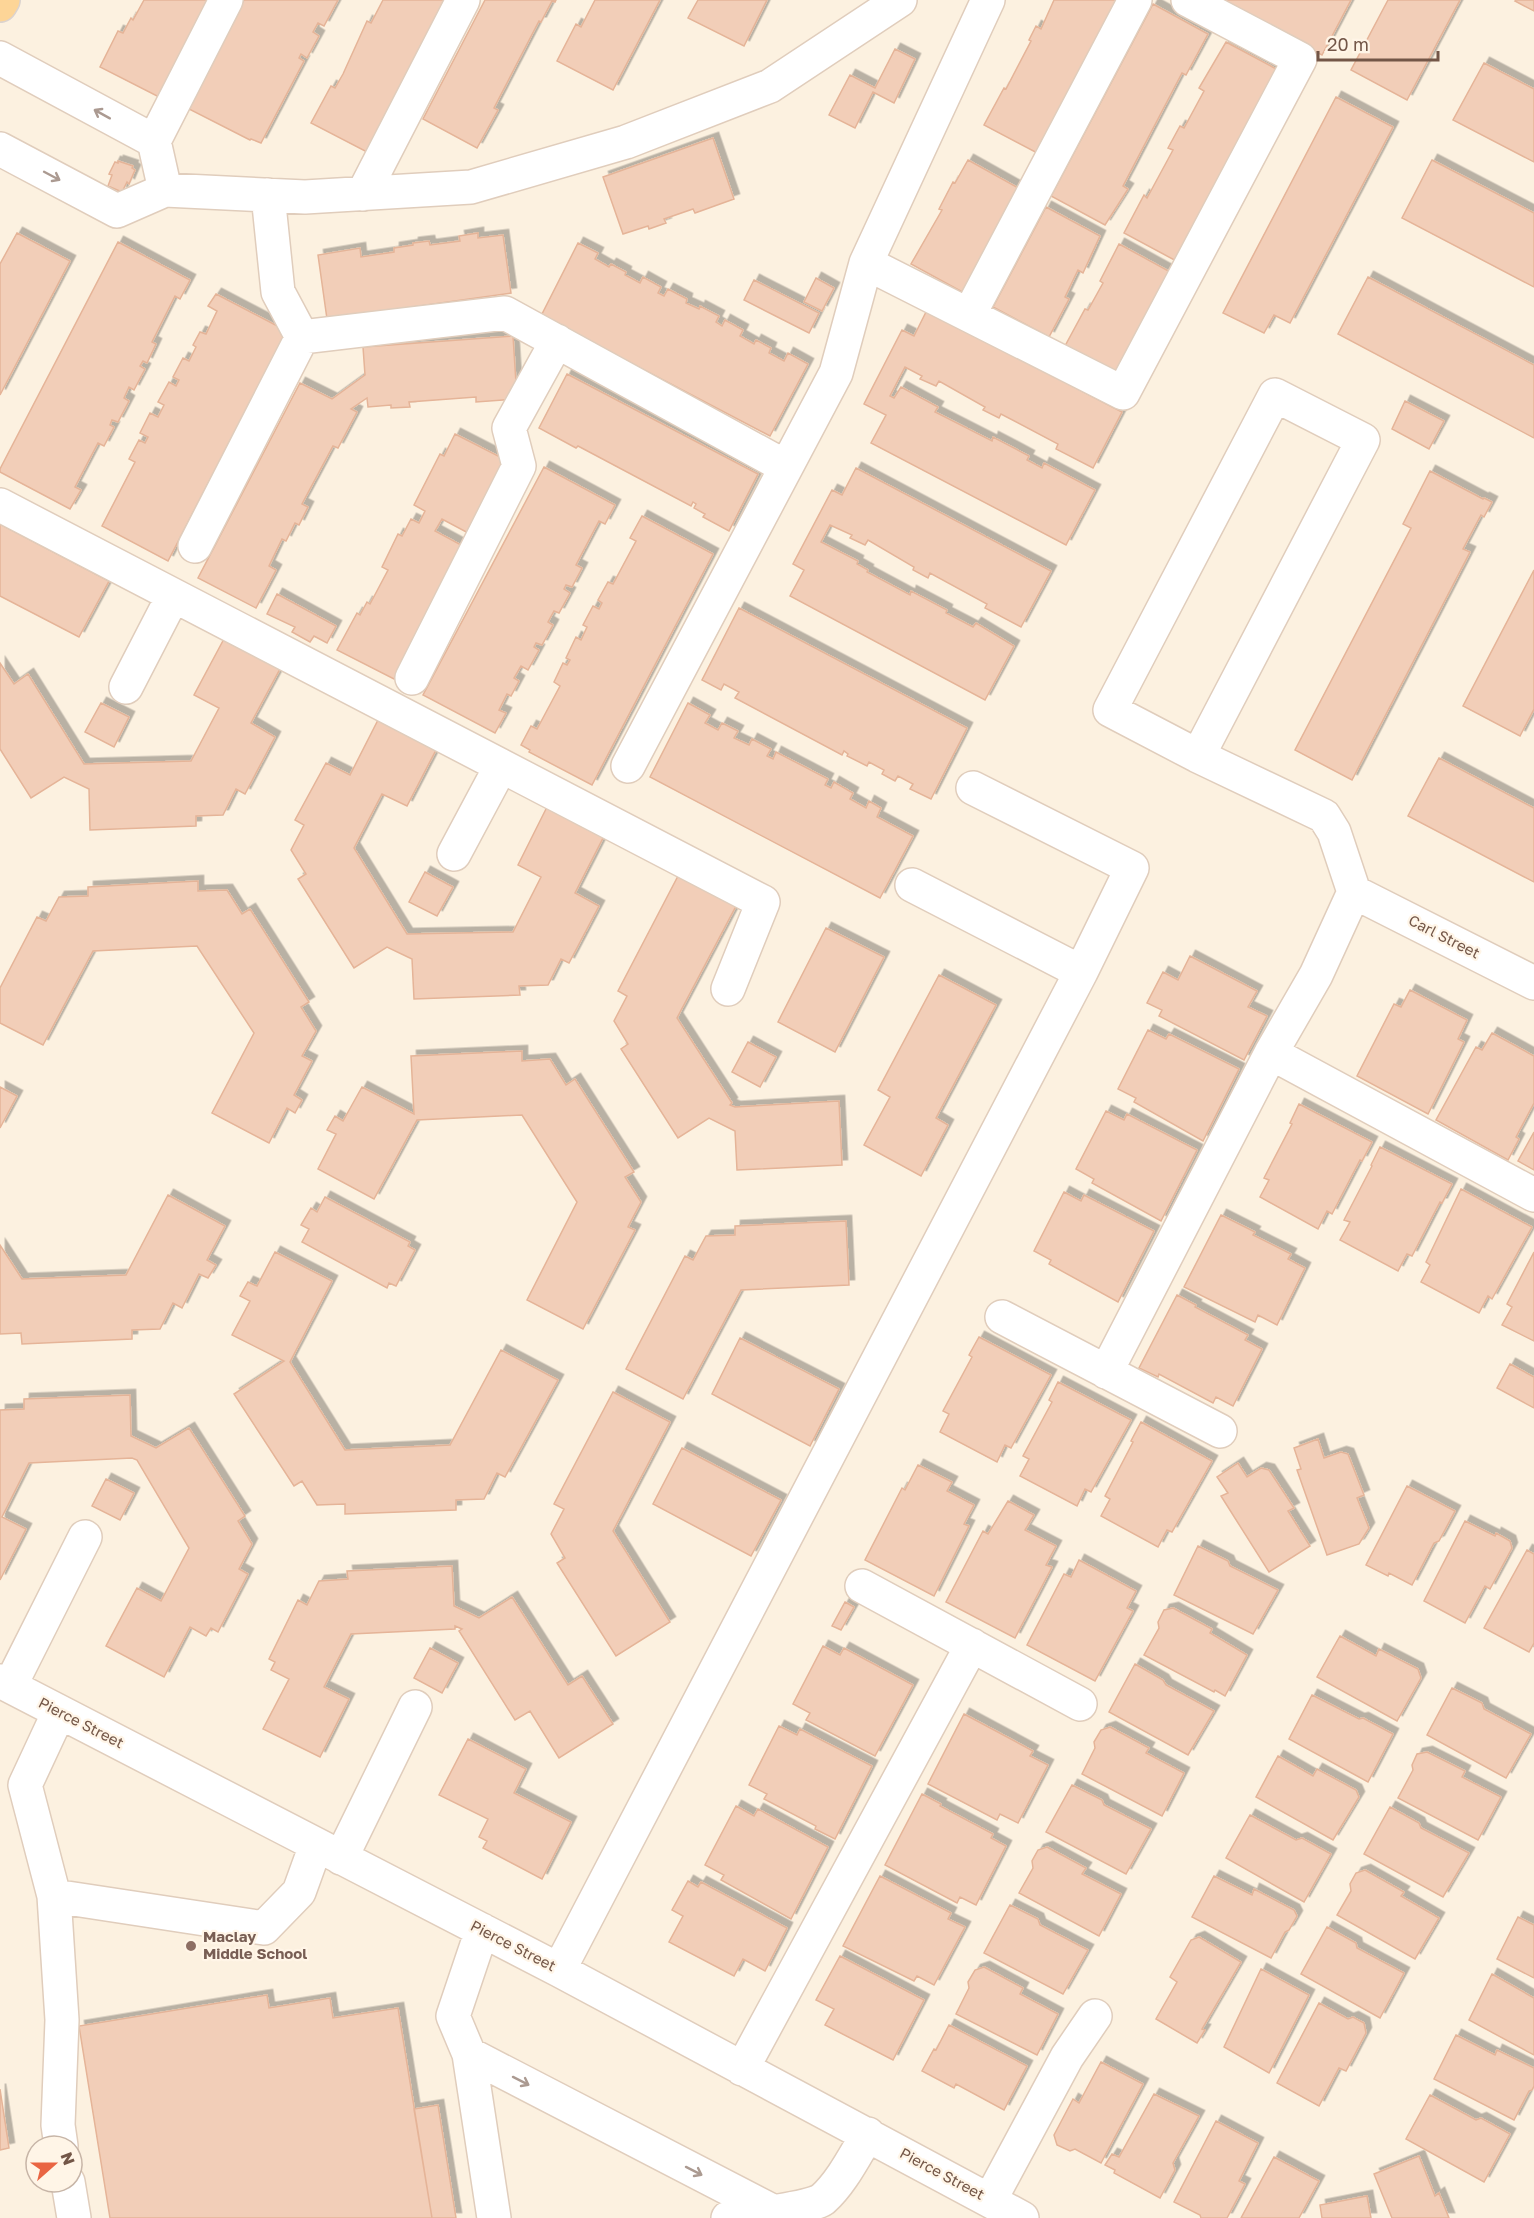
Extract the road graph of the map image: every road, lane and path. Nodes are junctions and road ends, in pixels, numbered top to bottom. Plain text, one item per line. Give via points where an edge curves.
1 (3, 0) edge
2 (226, 0) edge
3 (463, 0) edge
4 (900, 0) edge
5 (988, 0) edge
6 (1135, 0) edge
7 (1188, 0) edge
8 (0, 5) edge
9 (862, 11) edge
10 (0, 58) edge
11 (154, 141) junction
12 (0, 149) edge
13 (165, 190) junction
14 (363, 194) junction
15 (268, 195) junction
16 (866, 263) junction
17 (969, 315) junction
18 (302, 337) junction
19 (557, 341) junction
20 (786, 467) junction
21 (0, 506) edge
22 (195, 546) dead end
23 (173, 596) junction
24 (412, 678) dead end
25 (126, 687) dead end
26 (1198, 756) junction
27 (501, 766) junction
28 (628, 766) dead end
29 (974, 788) dead end
30 (454, 854) dead end
31 (912, 885) dead end
32 (1354, 892) junction
33 (1081, 972) junction
34 (1534, 983) edge
35 (728, 989) dead end
36 (1271, 1053) junction
37 (1534, 1195) edge
38 (1002, 1317) dead end
39 (1106, 1372) junction
40 (1220, 1431) dead end
41 (85, 1537) dead end
42 (862, 1586) dead end
43 (972, 1645) junction
44 (5, 1684) edge
45 (1080, 1704) dead end
46 (415, 1707) dead end
47 (59, 1712) junction
48 (329, 1851) junction
49 (54, 1896) junction
50 (482, 1929) junction
51 (559, 1970) junction
52 (1095, 2016) dead end
53 (469, 2054) junction
54 (742, 2069) junction
55 (59, 2134) edge
56 (868, 2134) junction
57 (70, 2194) edge
58 (990, 2200) junction
59 (774, 2212) junction
60 (74, 2218) edge
61 (494, 2218) edge
62 (728, 2218) edge
63 (1022, 2218) edge

1 - 8 main road
2 - 11 street
3 - 14 street
4 - 9 street
5 - 16 street
6 - 17 street
7 - 17 street via 1300,59 1123,393
9 - 14 street via 770,86 626,142 471,187
11 -> 10 street
11 - 13 street
12 -> 13 street via 117,211
13 - 15 street
14 - 15 street
15 - 18 street via 278,292
16 - 17 street
16 - 20 street via 836,373
18 - 19 street via 505,313
18 - 22 street
19 - 20 street
19 - 24 street via 509,428 519,466
20 - 28 street
21 - 23 street
23 - 25 street
23 - 27 street
26 - 26 street via 1363,440 1275,395 1110,710
26 - 32 street via 1324,816 1334,832
27 - 30 street
27 - 35 street via 763,902
29 - 33 street via 1132,868
31 - 33 street
32 - 34 street, Carl Street
32 - 36 street via 1316,975
33 - 51 street
36 - 37 street
36 - 39 street
38 - 39 street
39 - 40 street
41 - 44 street
42 - 43 street
43 - 45 street
43 - 54 street
44 - 47 street, Pierce Street
46 - 48 street
47 - 48 street, Pierce Street
47 - 49 street via 25,1785
48 - 49 street via 300,1892 264,1928
48 - 50 street, Pierce Street
49 - 55 street via 62,2020
50 - 51 street, Pierce Street
50 - 53 street via 453,2016
51 - 54 street, Pierce Street
52 - 58 street via 1067,2057
53 -> 59 street
53 - 61 street
54 - 56 street, Pierce Street
56 - 58 street, Pierce Street
56 - 59 street via 821,2200
57 - 60 street
58 - 63 street, Pierce Street
59 - 62 street

